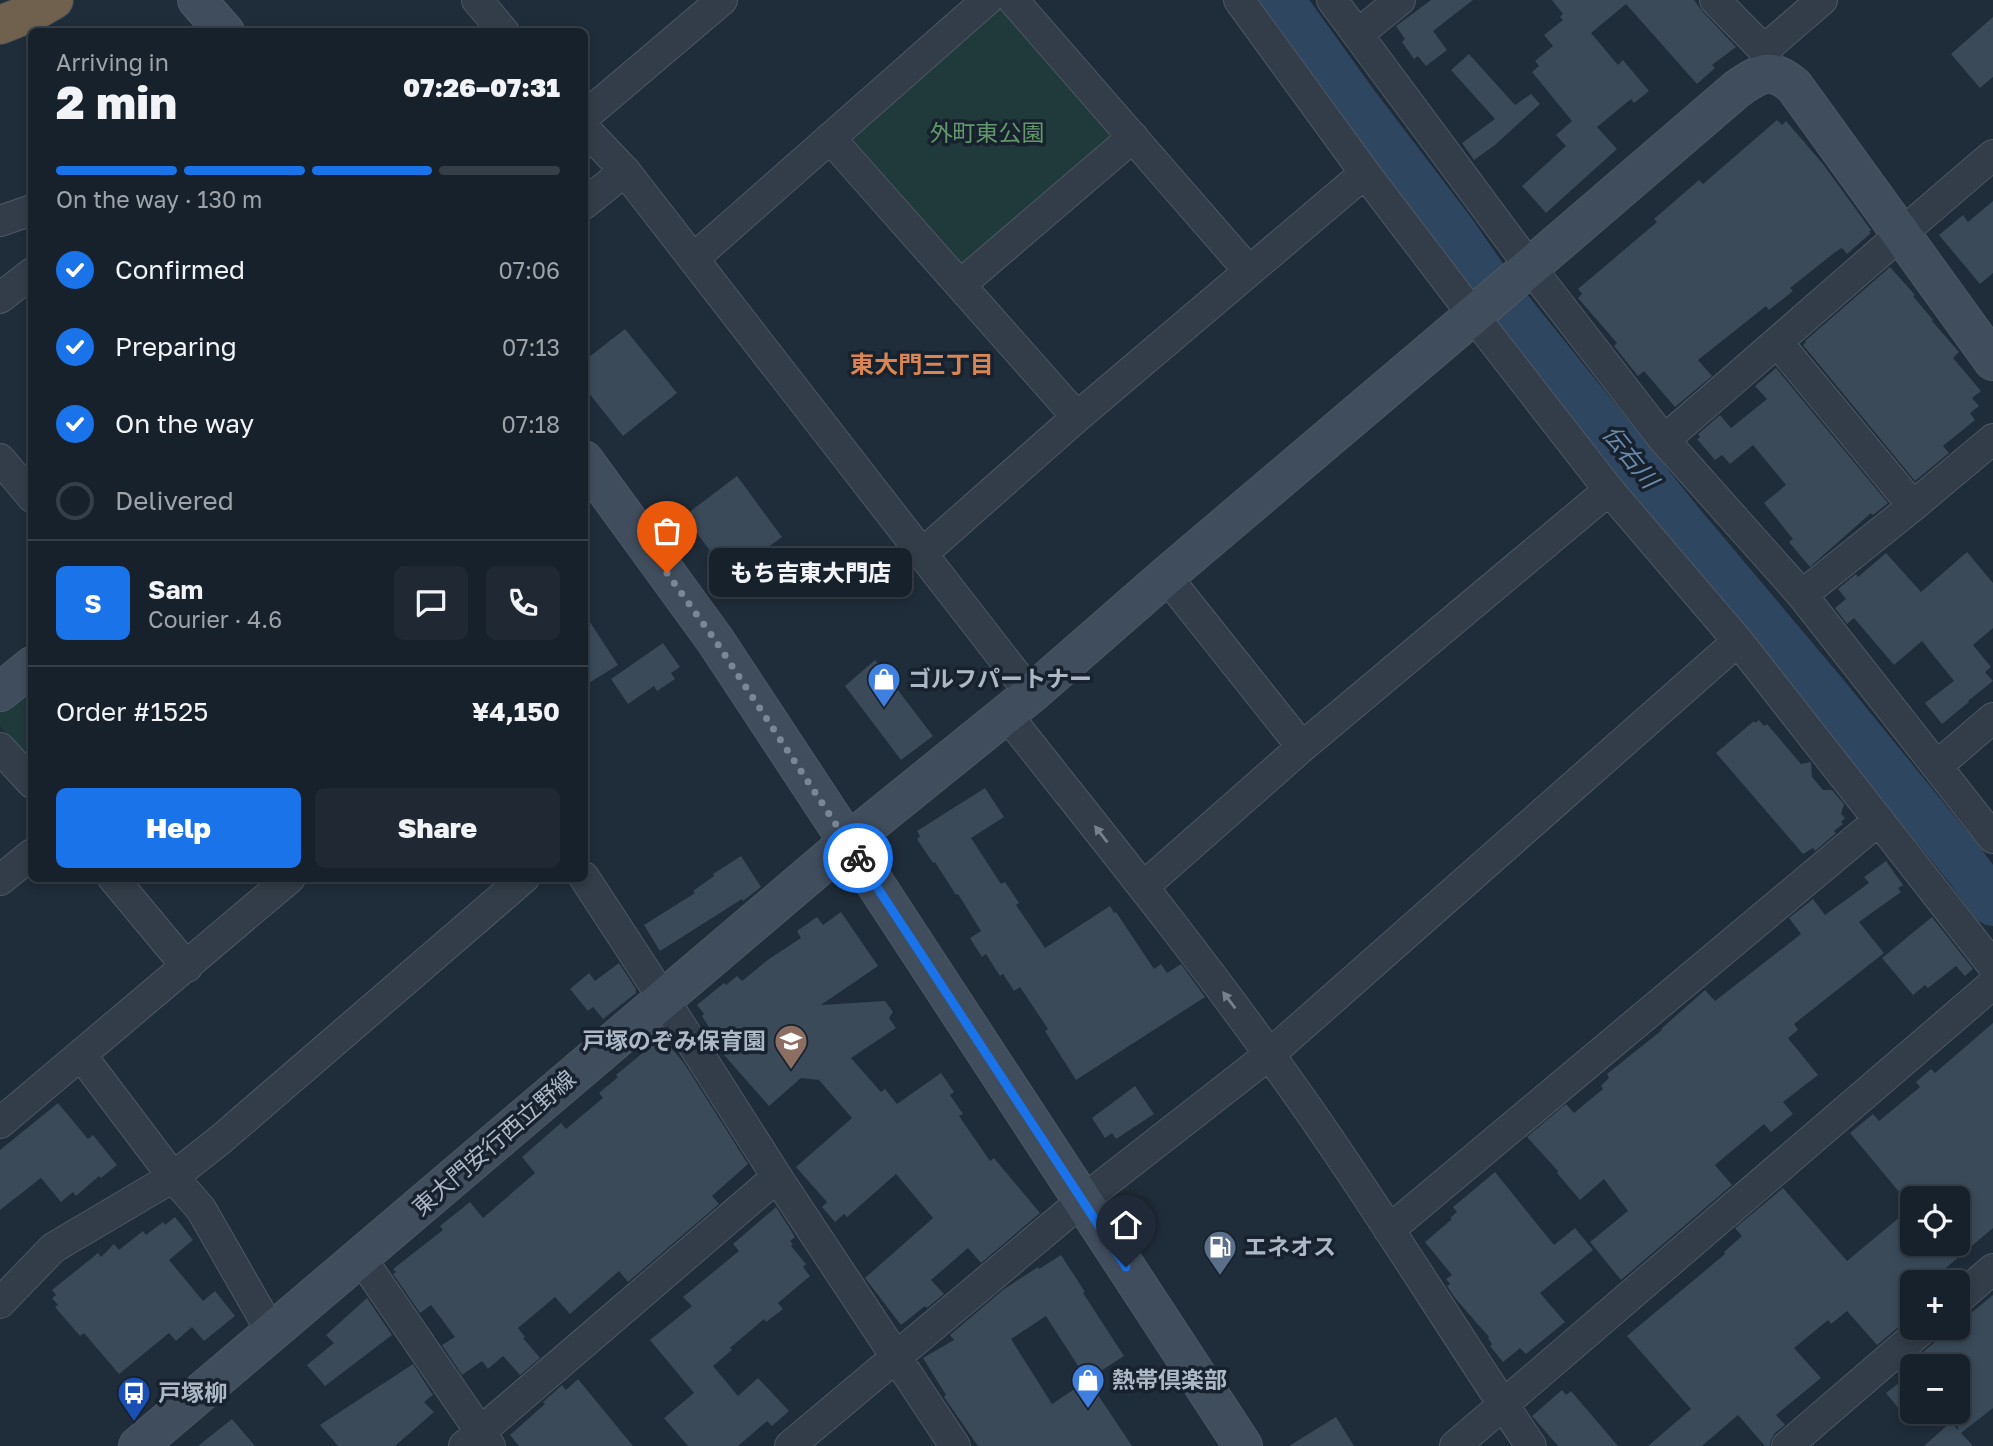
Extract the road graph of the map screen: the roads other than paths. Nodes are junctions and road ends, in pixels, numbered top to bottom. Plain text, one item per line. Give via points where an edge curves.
1 (54, 0) edge
2 (197, 0) edge
3 (477, 0) edge
4 (988, 0) edge
5 (1013, 0) edge
6 (1239, 0) edge
7 (1332, 0) edge
8 (1400, 0) edge
9 (1715, 0) edge
10 (1822, 0) edge
11 (716, 2) edge
12 (0, 25) edge
13 (222, 28) edge
14 (501, 28) edge
15 (1358, 34) junction
16 (1768, 62) junction
17 (588, 114) edge
18 (588, 132) edge
19 (1133, 137) junction
20 (830, 138) junction
21 (1993, 155) edge
22 (625, 171) junction
23 (1365, 173) junction
24 (588, 201) edge
25 (28, 211) edge
26 (0, 221) edge
27 (1901, 233) junction
28 (693, 259) junction
29 (1249, 271) junction
30 (1523, 273) junction
31 (28, 275) edge
32 (960, 285) junction
33 (0, 298) edge
34 (1478, 311) junction
35 (1778, 343) junction
36 (1993, 361) edge
37 (1077, 417) junction
38 (1993, 439) edge
39 (1664, 440) junction
40 (0, 459) edge
41 (588, 465) edge
42 (1609, 490) junction
43 (28, 492) edge
44 (1913, 506) junction
45 (922, 554) junction
46 (1166, 576) junction
47 (1802, 595) junction
48 (1738, 641) junction
49 (28, 669) edge
50 (0, 692) edge
51 (1019, 705) junction
52 (1993, 718) edge
53 (1303, 747) junction
54 (0, 748) edge
55 (1937, 766) junction
56 (28, 779) edge
57 (1879, 820) junction
58 (1993, 838) edge
59 (848, 842) junction
60 (28, 857) edge
61 (0, 880) edge
62 (116, 882) edge
63 (285, 882) edge
64 (519, 882) edge
65 (587, 882) edge
66 (1143, 887) junction
67 (1993, 965) edge
68 (187, 967) junction
69 (1993, 984) edge
70 (663, 998) junction
71 (1270, 1054) junction
72 (81, 1055) junction
73 (0, 1123) edge
74 (173, 1177) junction
75 (777, 1177) junction
76 (1083, 1200) junction
77 (1389, 1230) junction
78 (361, 1258) junction
79 (1993, 1269) edge
80 (1970, 1288) edge
81 (0, 1303) edge
82 (272, 1333) junction
83 (1910, 1340) edge
84 (896, 1356) junction
85 (1503, 1405) junction
86 (478, 1441) edge
87 (138, 1446) edge
88 (790, 1446) edge
89 (955, 1446) edge
90 (1243, 1446) edge
91 (1455, 1446) edge
92 (1531, 1446) edge
93 (1787, 1446) edge

1 - 12 highway
2 - 13 street
3 - 14 street
4 - 20 street
5 - 19 street
6 - 23 street
7 - 15 street
8 - 15 street
9 - 16 street
10 - 16 street
11 - 17 street
15 - 30 street
16 - 27 street via 1794,86
16 - 30 street, 東大門安行西立野線
18 - 22 street
19 - 29 street
19 - 32 street
20 - 28 street
20 - 32 street
21 - 27 street
22 - 24 street
22 - 28 street
23 - 29 street
23 - 34 street
25 - 26 street
27 - 35 street
27 - 36 street
28 - 45 street
29 - 37 street
30 - 34 street, 東大門安行西立野線
30 - 39 street
31 - 33 street
32 - 37 street
34 - 42 street
34 - 46 street, 東大門安行西立野線
35 - 39 street
35 - 44 street
37 - 45 street
38 - 44 street
39 - 47 street
40 - 43 street
41 - 59 street via 715,640
42 - 48 street
42 - 53 street
44 - 47 street
45 - 51 street
46 - 51 street, 東大門安行西立野線
46 - 53 street
47 - 55 street
48 - 57 street
48 - 71 street
49 - 50 street
51 - 59 street, 東大門安行西立野線
66 -> 51 street
52 - 55 street
53 - 66 street
54 - 56 street
55 - 58 street
57 - 67 street
57 - 77 street
59 - 70 street, 東大門安行西立野線
59 - 76 street
60 - 61 street
62 - 68 street
63 - 68 street
64 - 74 street
65 - 70 street
71 -> 66 street
68 - 72 street
69 - 85 street
70 - 75 street
70 - 78 street, 東大門安行西立野線
71 - 76 street
71 - 77 street
72 - 73 street
72 - 74 street
74 - 81 street via 52,1248
74 - 82 street via 201,1209
75 - 84 street
75 - 86 street
76 - 84 street
76 - 90 street
77 - 85 street
78 - 82 street, 東大門安行西立野線
78 - 86 street
79 - 80 street
82 - 87 street, 東大門安行西立野線
83 - 93 street
84 - 88 street
84 - 89 street
85 - 91 street
85 - 92 street

